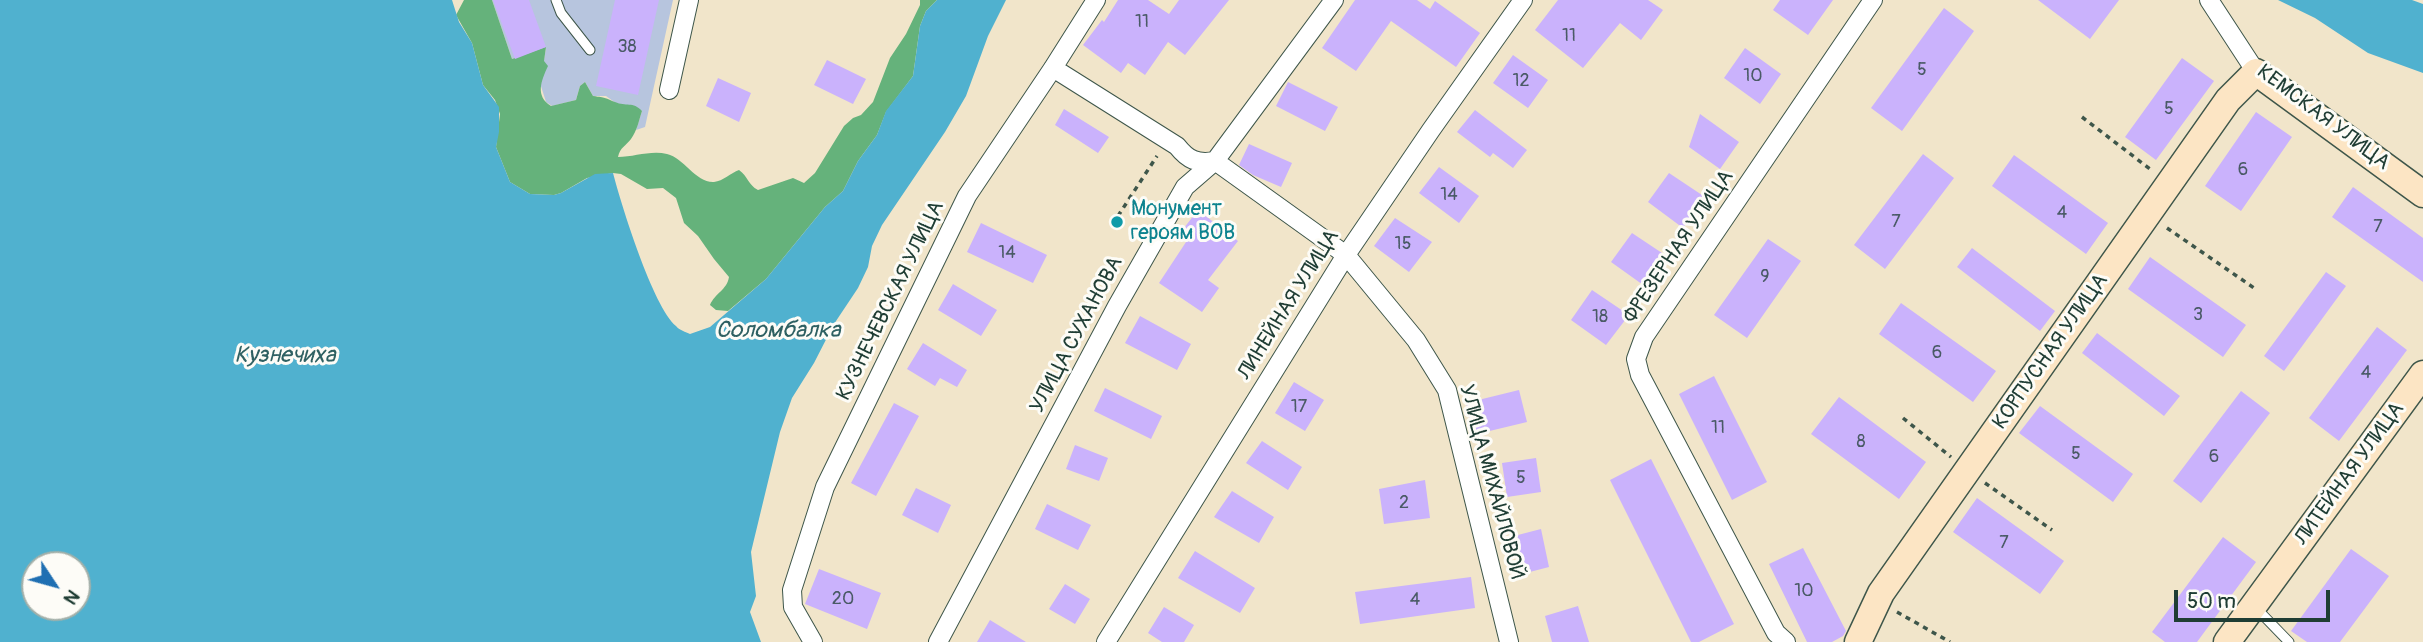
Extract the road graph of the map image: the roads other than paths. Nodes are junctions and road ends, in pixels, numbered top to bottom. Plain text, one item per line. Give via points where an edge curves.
1 (556, 0) edge
2 (689, 0) edge
3 (1096, 0) edge
4 (1334, 0) edge
5 (1523, 0) edge
6 (1873, 0) edge
7 (2209, 0) edge
8 (590, 50) dead end
9 (1053, 68) junction
10 (2256, 72) junction
11 (668, 90) dead end
12 (1215, 161) junction
13 (2423, 194) edge
14 (1346, 255) junction
15 (2423, 374) edge
16 (2254, 606) junction
17 (813, 642) edge
18 (938, 642) edge
19 (1106, 642) edge
20 (1509, 642) edge
21 (1786, 642) edge
22 (1858, 642) edge
23 (2227, 642) edge
24 (2289, 642) edge

1 - 8 lane
2 - 11 street
3 - 9 street, КУЗНЕЧЕВСКАЯ УЛИЦА
4 - 12 street, УЛИЦА СУХАНОВА
5 - 14 street, ЛИНЕЙНАЯ УЛИЦА
6 - 21 street, ФРЕЗЕРНАЯ УЛИЦА via 1644,337 1636,359 1640,375 1776,633
7 - 10 street, КЕМСКАЯ УЛИЦА
9 - 12 street, УЛИЦА МИХАЙЛОВОЙ via 1167,139 1186,158 1200,163
9 - 17 street, КУЗНЕЧЕВСКАЯ УЛИЦА via 967,196 825,487 792,590 793,607
10 - 13 street, КЕМСКАЯ УЛИЦА
10 - 22 street, КОРПУСНАЯ УЛИЦА via 2228,100 1877,601
12 - 14 street, УЛИЦА МИХАЙЛОВОЙ
12 - 18 street, УЛИЦА СУХАНОВА via 1185,187 1171,211
14 - 19 street, ЛИНЕЙНАЯ УЛИЦА
14 - 20 street, УЛИЦА МИХАЙЛОВОЙ via 1416,340 1447,390
15 - 16 street, ЛИТЕЙНАЯ УЛИЦА
16 - 23 street, ЛИТЕЙНАЯ УЛИЦА
16 - 24 lane

